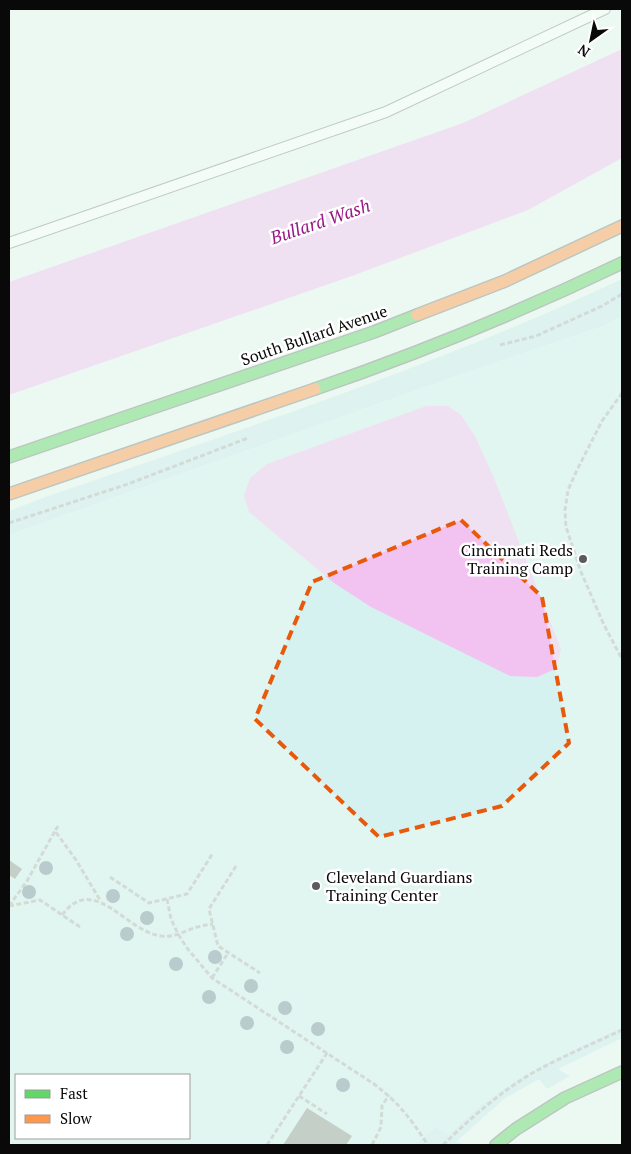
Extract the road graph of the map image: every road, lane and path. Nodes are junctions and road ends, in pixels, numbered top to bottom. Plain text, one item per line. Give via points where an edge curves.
1 (605, 9) edge
2 (622, 226) edge
3 (9, 243) edge
4 (622, 263) edge
5 (622, 393) edge
6 (9, 457) edge
7 (9, 494) edge
8 (622, 659) edge
9 (58, 826) dead end
10 (55, 831) junction
11 (213, 853) dead end
12 (236, 866) dead end
13 (110, 877) dead end
14 (168, 898) junction
15 (100, 901) junction
16 (9, 906) edge
17 (62, 914) junction
18 (212, 924) junction
19 (80, 927) dead end
20 (178, 934) junction
21 (228, 952) junction
22 (260, 973) dead end
23 (212, 978) junction
24 (622, 1030) edge
25 (327, 1053) junction
26 (622, 1072) edge
27 (389, 1095) junction
28 (299, 1096) junction
29 (327, 1114) dead end
30 (267, 1145) edge
31 (372, 1145) edge
32 (428, 1145) edge
33 (443, 1145) edge
34 (496, 1145) edge

1 - 3 lane via 386,112
2 - 6 main road, South Bullard Avenue via 505,281 374,332
4 - 7 main road via 506,317 398,360
5 - 8 path via 602,421 576,470 564,510 566,527 581,572
9 - 10 path
10 - 15 path
10 - 16 path
11 - 14 path via 187,894
12 - 18 path via 209,909
13 - 14 path via 149,902
14 - 20 path via 171,919
15 - 17 path via 82,900
15 - 20 path via 146,932 162,936
16 - 17 path via 40,900
17 - 19 path
18 - 20 path
18 - 21 path via 218,946
20 - 23 path
21 - 22 path
21 - 23 path
23 - 25 path
24 - 33 path via 548,1064 517,1083 482,1109
25 - 27 path
25 - 28 path
26 - 34 main road via 565,1098
27 - 31 path via 382,1106 381,1127
27 - 32 path via 410,1117
28 - 29 path
28 - 30 path

